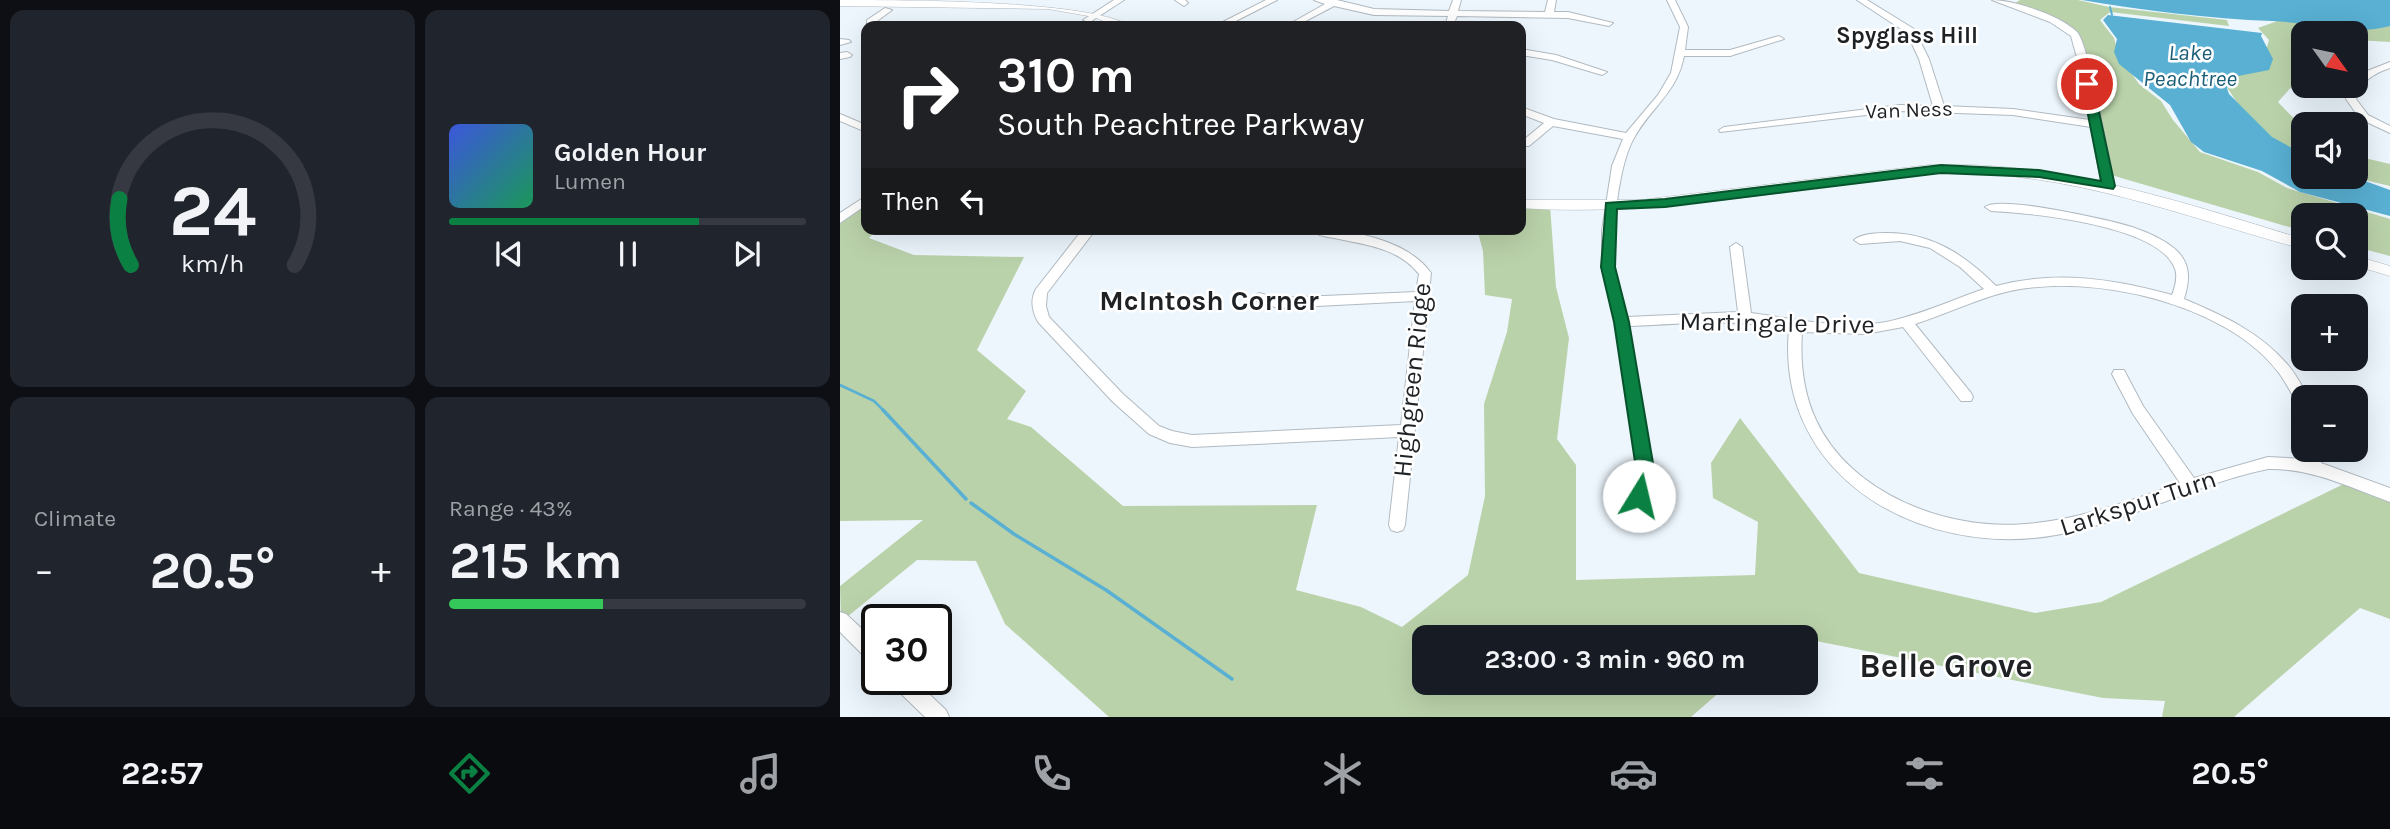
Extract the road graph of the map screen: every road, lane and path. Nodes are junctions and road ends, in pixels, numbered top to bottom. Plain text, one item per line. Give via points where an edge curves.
1 (1117, 0) edge
2 (1273, 0) edge
3 (1318, 0) edge
4 (1457, 0) edge
5 (1552, 0) edge
6 (1671, 0) edge
7 (1861, 0) edge
8 (1996, 0) edge
9 (1336, 2) edge
10 (840, 3) edge
11 (888, 7) edge
12 (840, 10) edge
13 (1390, 13) junction
14 (1453, 15) junction
15 (1549, 15) junction
16 (1092, 17) junction
17 (872, 21) edge
18 (1097, 21) edge
19 (1106, 21) edge
20 (1229, 21) edge
21 (1300, 21) edge
22 (1383, 21) edge
23 (1451, 21) edge
24 (1609, 23) dead end
25 (1779, 39) dead end
26 (1526, 53) edge
27 (1681, 53) junction
28 (2390, 65) edge
29 (1601, 72) dead end
30 (1939, 108) junction
31 (1526, 112) edge
32 (840, 117) edge
33 (1551, 122) junction
34 (2094, 124) junction
35 (861, 126) edge
36 (1724, 130) dead end
37 (2390, 130) edge
38 (1629, 137) junction
39 (1526, 143) edge
40 (2107, 182) junction
41 (1526, 194) edge
42 (1612, 201) junction
43 (861, 204) edge
44 (1526, 204) edge
45 (1991, 207) dead end
46 (840, 219) edge
47 (2291, 232) edge
48 (1085, 235) edge
49 (1340, 235) edge
50 (1860, 240) dead end
51 (2291, 240) edge
52 (1736, 247) dead end
53 (2368, 254) edge
54 (2390, 260) edge
55 (2368, 265) edge
56 (2390, 273) edge
57 (1994, 291) junction
58 (1423, 296) junction
59 (1259, 297) dead end
60 (2177, 301) junction
61 (1745, 317) junction
62 (1622, 322) junction
63 (1907, 323) junction
64 (1796, 326) junction
65 (2119, 374) dead end
66 (2295, 385) edge
67 (1966, 397) dead end
68 (1406, 430) junction
69 (2313, 462) edge
70 (2314, 468) junction
71 (2190, 485) junction
72 (2390, 495) edge
73 (1639, 496) dead end
74 (1397, 525) dead end
75 (840, 620) edge
76 (861, 640) edge
77 (916, 695) edge
78 (939, 717) edge

1 - 16 street
2 - 20 street
3 - 9 street
4 - 14 street
5 - 15 street
6 - 27 street via 1684,27
7 - 30 street via 1912,31
8 - 34 street via 2053,20 2075,35
9 - 13 street via 1357,10
9 - 21 street
10 - 11 main road
11 - 12 main road
11 - 16 main road
11 - 17 street
13 - 14 street
13 - 22 street
14 - 15 street
14 - 23 street
15 - 24 street
16 - 18 main road
16 - 19 main road
25 - 27 street via 1730,53
26 - 29 street
27 - 38 street via 1669,86
28 - 37 street via 2361,79 2351,99 2364,117
30 - 34 street, Van Ness via 2013,112
30 - 36 street, Van Ness via 1838,114
31 - 33 street
32 - 35 street
33 - 38 street
33 - 39 street
34 - 40 street
38 - 42 street
40 - 42 main road via 1941,169 1665,203
40 - 47 main road
40 - 51 main road
41 - 42 main road
42 - 44 main road
42 - 62 street via 1608,267
43 - 46 street
45 - 60 street via 2065,215 2146,236 2178,261 2182,270
48 - 68 street via 1041,292 1038,300 1043,319 1154,430 1192,441
49 - 58 street, Highgreen Ridge via 1386,246 1416,260 1425,273
50 - 57 street via 1902,236 1931,243 1961,260
52 - 61 street
53 - 54 main road
55 - 56 main road
57 - 60 street, Martingale Drive via 2032,282 2085,281 2116,284
57 - 63 street, Martingale Drive
58 - 59 street via 1279,303
58 - 68 street, Highgreen Ridge
60 - 66 street, Martingale Drive via 2222,322 2271,355
61 - 62 street, Martingale Drive
61 - 64 street, Martingale Drive
62 - 73 street via 1646,475
63 - 64 street, Martingale Drive via 1865,329
63 - 67 street
64 - 71 street, Larkspur Turn via 1793,362 1799,394 1820,445 1867,489 1913,514 1990,532 2052,531
65 - 71 street
68 - 74 street, Highgreen Ridge
69 - 70 street
70 - 71 street, Larkspur Turn via 2268,463
70 - 72 street, Larkspur Turn
75 - 76 street
77 - 78 street

